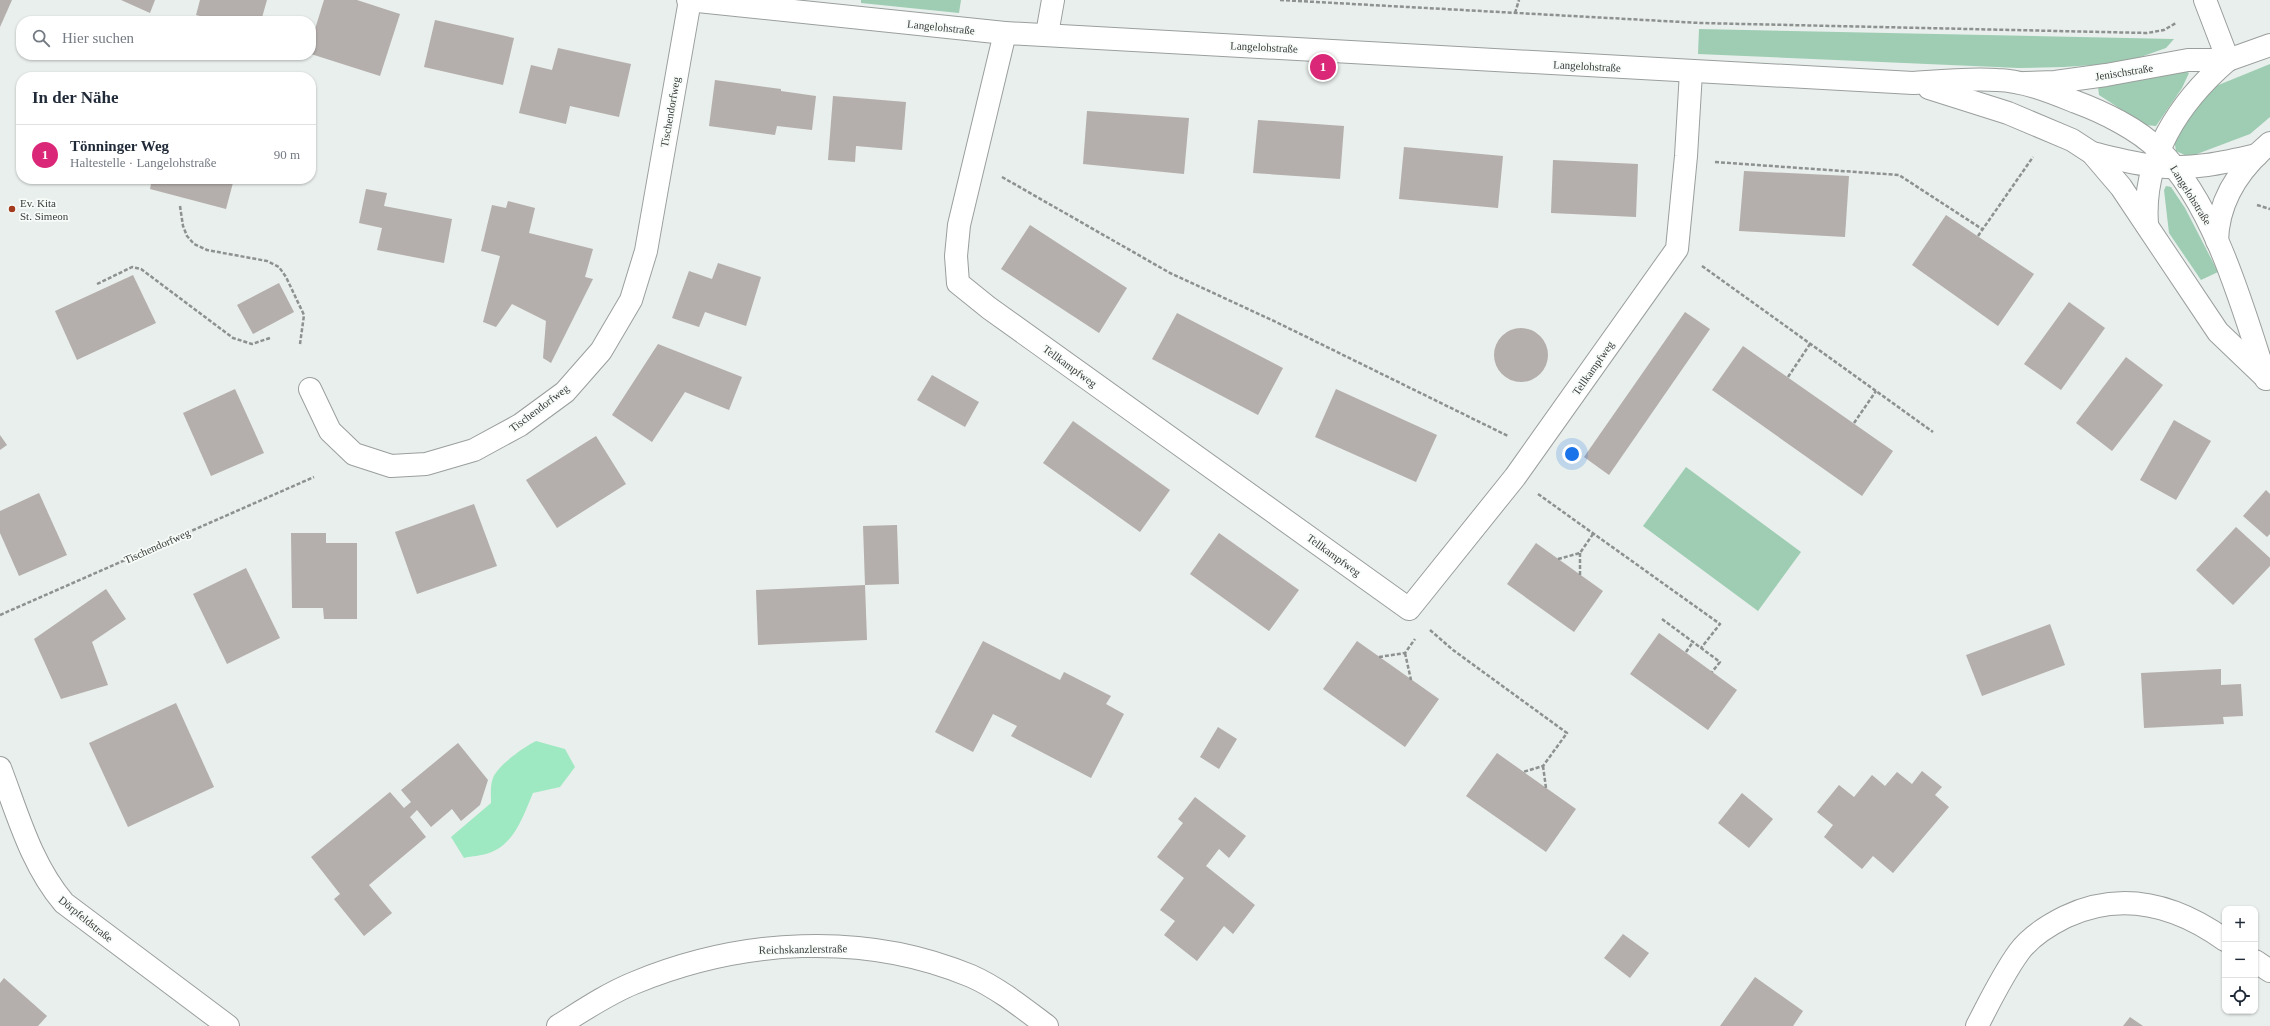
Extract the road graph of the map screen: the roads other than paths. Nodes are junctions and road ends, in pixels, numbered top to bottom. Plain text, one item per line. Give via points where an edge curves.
1 (689, 0) edge
2 (1052, 0) edge
3 (2205, 0) edge
4 (1005, 33) junction
5 (1047, 34) junction
6 (2270, 45) edge
7 (2228, 60) junction
8 (1691, 72) junction
9 (1913, 83) junction
10 (2019, 83) junction
11 (2263, 149) edge
12 (2092, 153) junction
13 (2162, 161) junction
14 (2147, 225) junction
15 (2217, 241) junction
16 (2268, 381) edge
17 (310, 389) dead end
18 (0, 768) edge
19 (2222, 938) edge
20 (2258, 963) edge
21 (2270, 971) edge
22 (228, 1026) edge
23 (558, 1026) edge
24 (1047, 1026) edge
25 (1977, 1026) edge

1 - 4 street, Langelohstraße
1 - 17 street, Tischendorfweg via 646,252 631,300 601,351 565,392 520,425 474,450 426,464 391,466 354,454 330,431
2 - 5 street
3 - 7 street
4 - 5 street, Langelohstraße
4 - 8 street, Tellkampfweg via 959,225 956,256 958,283 989,308 1408,609 1515,477 1677,249
5 - 8 street, Langelohstraße
6 - 7 street, Jenischstraße
7 - 10 street, Jenischstraße via 2188,60 2055,82
7 - 13 street, Jenischstraße via 2208,77 2182,108
8 - 9 street, Langelohstraße
9 - 10 street, Langelohstraße via 1983,80
9 - 12 street, Langelohstraße via 2008,113 2072,140
10 - 13 street, Langelohstraße via 2049,91 2116,120
11 - 13 street via 2219,164
11 - 15 street via 2242,171 2227,196 2217,230
12 - 13 street
12 - 14 street, Langelohstraße via 2121,187
13 - 14 street, Jenischstraße via 2146,207
13 - 15 street, Langelohstraße via 2196,200
14 - 16 street, Langelohstraße via 2218,332
15 - 16 street, Langelohstraße via 2233,278
18 - 22 street, Dörpfeldstraße via 36,864 64,903
19 - 25 street via 2184,916 2152,905 2117,902 2082,909 2050,924 2020,951
20 - 21 street
23 - 24 street, Reichskanzlerstraße via 633,984 672,969 743,951 820,946 891,952 971,976 1001,993

